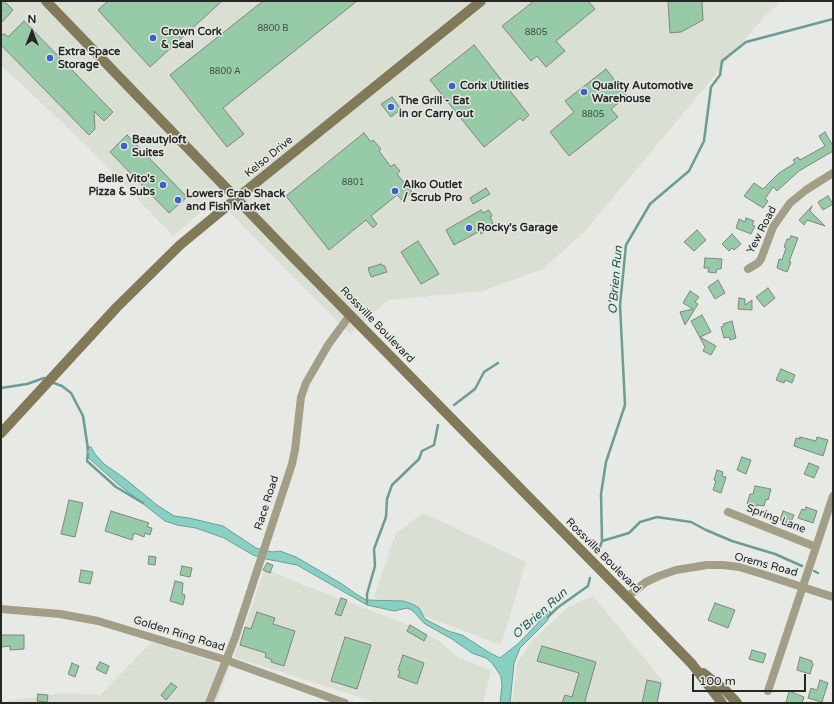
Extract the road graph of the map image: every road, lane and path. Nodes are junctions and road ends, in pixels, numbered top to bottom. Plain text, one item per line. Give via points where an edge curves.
1 (46, 1) edge
2 (481, 1) edge
3 (833, 173) edge
4 (237, 198) junction
5 (748, 269) dead end
6 (350, 315) junction
7 (1, 432) edge
8 (833, 496) edge
9 (728, 512) dead end
10 (816, 547) junction
11 (802, 587) junction
12 (627, 597) junction
13 (833, 597) edge
14 (1, 609) edge
15 (226, 660) junction
16 (692, 664) junction
17 (768, 691) dead end
18 (209, 703) edge
19 (345, 703) edge
20 (722, 703) edge
21 (737, 703) edge

1 - 4 main road, Rossville Boulevard
2 - 4 main road, Kelso Drive
3 - 5 street, Yew Road via 790,203 773,227 761,259
4 - 6 main road, Rossville Boulevard
4 - 7 main road, Kelso Drive via 180,245 117,307
6 - 12 main road, Rossville Boulevard
6 - 15 street, Race Road via 328,345 306,383 301,397 292,464
8 - 10 street
9 - 10 street, Spring Lane
10 - 11 street
11 - 12 street, Orems Road via 759,572 708,566 676,570 659,576 646,582
11 - 13 street, Orems Road
11 - 17 street
12 - 16 main road, Rossville Boulevard
14 - 15 street, Golden Ring Road via 98,620
15 - 18 street, Race Road
15 - 19 street, Golden Ring Road
16 - 20 main road, Rossville Boulevard
16 - 21 main road, Rossville Boulevard

